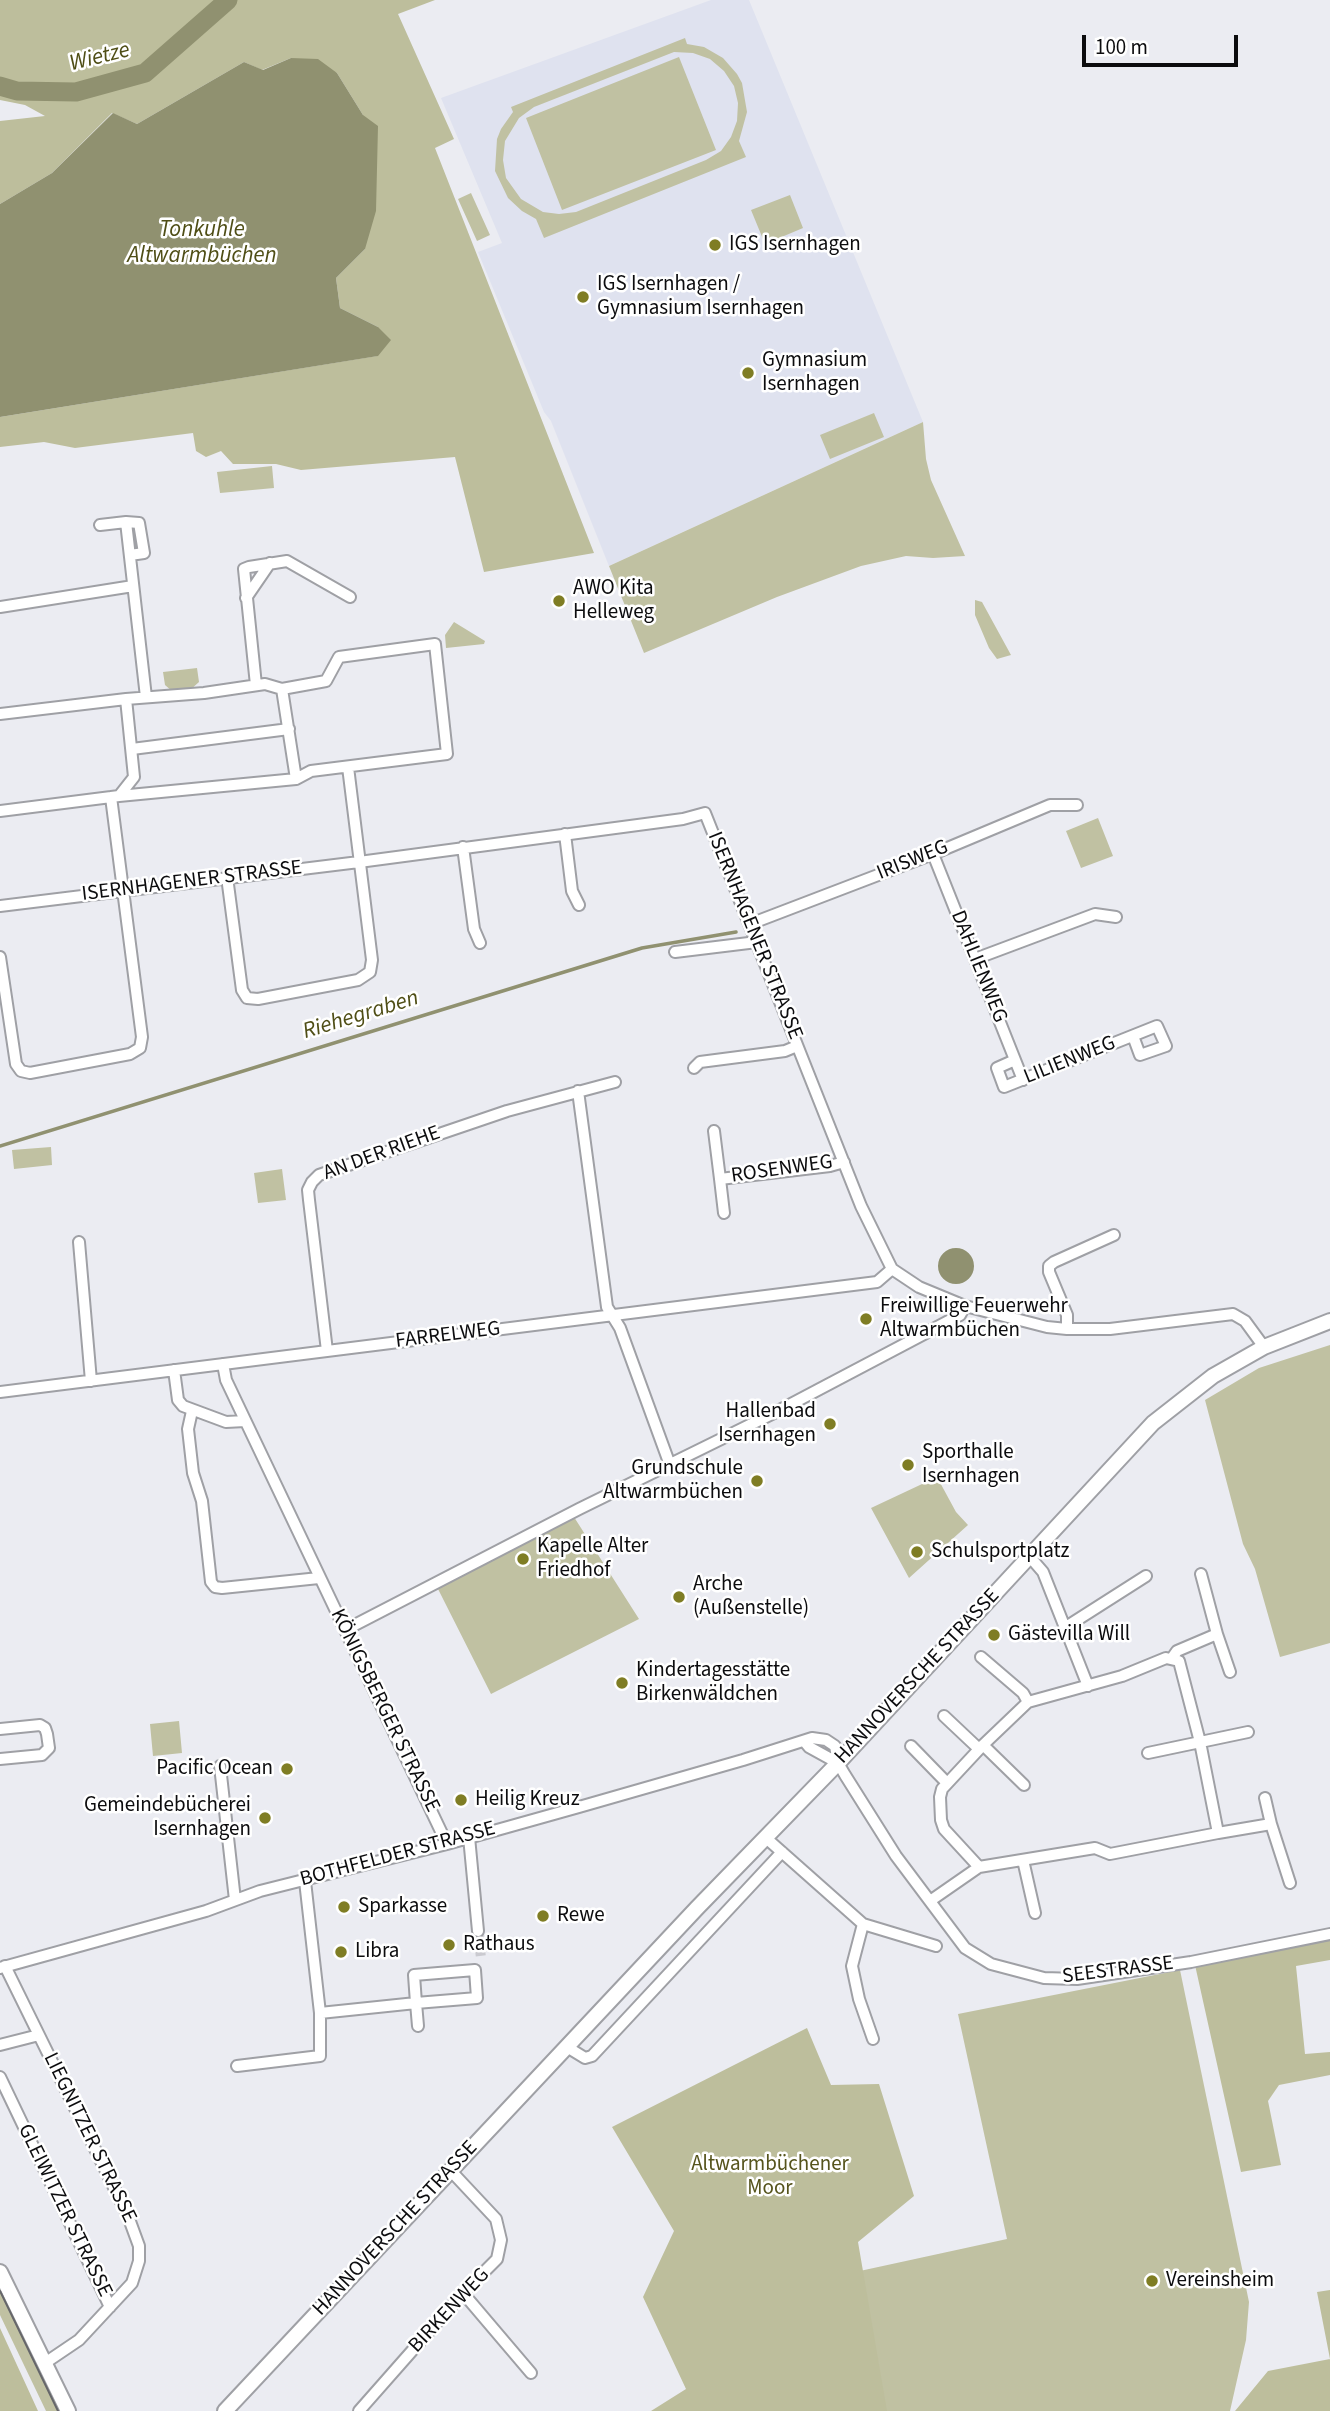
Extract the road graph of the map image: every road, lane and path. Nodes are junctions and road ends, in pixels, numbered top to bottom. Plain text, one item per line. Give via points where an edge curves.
1 (100, 525) dead end
2 (270, 564) junction
3 (133, 586) junction
4 (350, 597) dead end
5 (246, 598) junction
6 (0, 607) edge
7 (256, 685) junction
8 (282, 689) junction
9 (146, 697) junction
10 (127, 699) junction
11 (0, 714) edge
12 (289, 729) junction
13 (132, 750) junction
14 (348, 767) junction
15 (296, 779) junction
16 (115, 797) junction
17 (1077, 806) dead end
18 (0, 811) edge
19 (565, 834) junction
20 (463, 847) junction
21 (933, 853) junction
22 (359, 862) junction
23 (227, 877) junction
24 (123, 891) junction
25 (579, 905) dead end
26 (0, 906) edge
27 (1116, 917) dead end
28 (750, 925) junction
29 (757, 942) junction
30 (480, 943) dead end
31 (675, 952) dead end
32 (0, 957) edge
33 (975, 960) junction
34 (1133, 1036) dead end
35 (797, 1046) junction
36 (1015, 1060) junction
37 (694, 1068) dead end
38 (1023, 1080) junction
39 (615, 1082) dead end
40 (578, 1091) junction
41 (714, 1131) dead end
42 (844, 1162) junction
43 (720, 1179) junction
44 (724, 1213) dead end
45 (1114, 1235) dead end
46 (79, 1242) dead end
47 (892, 1269) junction
48 (965, 1306) junction
49 (612, 1315) junction
50 (1330, 1321) edge
51 (1067, 1329) junction
52 (1264, 1347) junction
53 (327, 1351) junction
54 (223, 1364) junction
55 (174, 1370) junction
56 (91, 1381) junction
57 (0, 1392) edge
58 (192, 1411) junction
59 (245, 1421) junction
60 (670, 1465) junction
61 (1030, 1557) junction
62 (1201, 1574) dead end
63 (1146, 1576) dead end
64 (319, 1578) junction
65 (1066, 1627) junction
66 (345, 1630) junction
67 (1217, 1634) junction
68 (981, 1657) dead end
69 (1172, 1658) junction
70 (1230, 1672) dead end
71 (1088, 1686) junction
72 (1028, 1702) junction
73 (944, 1716) dead end
74 (0, 1729) edge
75 (1248, 1732) dead end
76 (1200, 1742) junction
77 (911, 1746) dead end
78 (981, 1747) junction
79 (1148, 1753) dead end
80 (0, 1759) edge
81 (838, 1763) junction
82 (220, 1766) dead end
83 (947, 1783) junction
84 (1024, 1786) dead end
85 (1265, 1798) dead end
86 (1272, 1824) junction
87 (1218, 1833) junction
88 (469, 1837) junction
89 (766, 1839) junction
90 (447, 1844) junction
91 (782, 1852) junction
92 (1023, 1860) junction
93 (979, 1867) junction
94 (306, 1881) junction
95 (1290, 1883) dead end
96 (234, 1900) junction
97 (930, 1901) junction
98 (1035, 1913) dead end
99 (863, 1924) junction
100 (478, 1931) tunnel mouth
101 (1330, 1934) edge
102 (936, 1946) dead end
103 (481, 1958) tunnel mouth
104 (3, 1967) edge
105 (475, 1970) junction
106 (416, 2003) junction
107 (320, 2013) junction
108 (418, 2026) dead end
109 (39, 2035) junction
110 (873, 2039) dead end
111 (0, 2045) edge
112 (567, 2047) junction
113 (237, 2066) dead end
114 (0, 2077) edge
115 (451, 2171) junction
116 (0, 2272) edge
117 (463, 2293) junction
118 (110, 2307) junction
119 (45, 2363) junction
120 (531, 2373) dead end
121 (68, 2411) edge
122 (225, 2411) edge
123 (359, 2411) edge

1 - 3 street via 139,523 144,553 130,555
2 - 4 street via 287,561
2 - 5 street
2 - 5 street via 244,569
3 - 6 street
3 - 9 street
5 - 7 street
7 - 8 street
7 - 9 street
8 - 12 street
8 - 14 street via 326,681 339,657 435,644 447,754
9 - 10 street
10 - 11 street
10 - 13 street
12 - 13 street
12 - 15 street
13 - 16 street via 135,777
14 - 15 street via 311,771
14 - 22 street
15 - 16 street
16 - 18 street
16 - 24 street
17 - 21 street, IRISWEG via 1050,805
19 - 20 street, ISERNHAGENER STRASSE
19 - 25 street via 572,891
19 - 28 street, ISERNHAGENER STRASSE via 705,813
20 - 22 street, ISERNHAGENER STRASSE
20 - 30 street
21 - 28 street, IRISWEG
21 - 33 street, DAHLIENWEG
22 - 23 street, ISERNHAGENER STRASSE
22 - 23 street via 370,972 358,980 258,999 247,998 242,990
23 - 24 street, ISERNHAGENER STRASSE
24 - 26 street, ISERNHAGENER STRASSE
24 - 32 street via 142,1037 140,1048 130,1054 21,1072
27 - 33 street via 1095,914
28 - 29 street, ISERNHAGENER STRASSE
29 - 31 street
29 - 35 street, ISERNHAGENER STRASSE
33 - 36 street, DAHLIENWEG
34 - 38 street, LILIENWEG
35 - 37 street via 700,1062
35 - 42 street, ISERNHAGENER STRASSE
36 - 38 street, DAHLIENWEG
36 - 38 street, LILIENWEG via 997,1068 1004,1087
39 - 40 street, AN DER RIEHE
40 - 49 street via 607,1307
40 - 53 street, AN DER RIEHE via 319,1175 312,1182 308,1190
41 - 43 street, ROSENWEG
42 - 43 street, ROSENWEG
42 - 47 street, ISERNHAGENER STRASSE
43 - 44 street, ROSENWEG
45 - 51 street via 1049,1266 1067,1315
46 - 56 street
47 - 48 street, ISERNHAGENER STRASSE via 919,1287
47 - 49 street, FARRELWEG via 877,1282
48 - 51 street, ISERNHAGENER STRASSE
48 - 60 street via 960,1315
49 - 53 street, FARRELWEG
49 - 60 street
50 - 52 main road, HANNOVERSCHE STRASSE
51 - 52 street, ISERNHAGENER STRASSE via 1110,1329 1233,1314 1245,1321
52 - 61 main road, HANNOVERSCHE STRASSE via 1213,1376 1153,1423
53 - 54 street, FARRELWEG
54 - 55 street, FARRELWEG
54 - 59 street, KÖNIGSBERGER STRASSE
55 - 56 street, FARRELWEG
55 - 58 street via 178,1400
56 - 57 street, FARRELWEG
58 - 59 street via 226,1422
58 - 64 street via 188,1429 211,1582 222,1588
59 - 64 street, KÖNIGSBERGER STRASSE
60 - 66 street
61 - 65 street via 1043,1572
61 - 81 main road, HANNOVERSCHE STRASSE
62 - 67 street
63 - 65 street
64 - 66 street, KÖNIGSBERGER STRASSE
65 - 71 street
66 - 90 street, KÖNIGSBERGER STRASSE
67 - 69 street via 1177,1651
67 - 70 street
68 - 72 street
69 - 71 street
69 - 76 street via 1179,1661
71 - 72 street
72 - 78 street
73 - 78 street
74 - 80 street via 40,1725 45,1728 49,1748 42,1755
75 - 76 street
76 - 79 street
76 - 87 street
77 - 83 street
78 - 83 street
78 - 84 street
81 - 88 street, BOTHFELDER STRASSE via 804,1741
81 - 89 main road, HANNOVERSCHE STRASSE
81 - 97 street, SEESTRASSE
82 - 96 street
83 - 93 street via 940,1797 944,1829
85 - 86 street
86 - 87 street
86 - 95 street
87 - 92 street via 1110,1854 1095,1848
88 - 90 street, BOTHFELDER STRASSE
88 - 100 street
89 - 91 street
89 - 112 main road, HANNOVERSCHE STRASSE
90 - 94 street, BOTHFELDER STRASSE
91 - 99 street
91 - 112 street via 592,2056 585,2059
92 - 93 street
92 - 98 street
93 - 97 street
94 - 96 street, BOTHFELDER STRASSE
94 - 107 street
96 - 104 street, BOTHFELDER STRASSE
97 - 101 street, SEESTRASSE via 965,1948 990,1964 1044,1978 1077,1979 1191,1962
99 - 102 street
99 - 110 street via 852,1966
103 - 105 street
104 - 109 street, LIEGNITZER STRASSE
105 - 106 street via 477,1998
105 - 106 street via 414,1975
106 - 107 street
106 - 108 street
107 - 113 street via 320,2056
109 - 111 street
109 - 118 street, LIEGNITZER STRASSE via 139,2246 132,2283
112 - 115 main road, HANNOVERSCHE STRASSE
114 - 118 street, GLEIWITZER STRASSE
115 - 117 street, BIRKENWEG via 496,2219 501,2240 497,2259
115 - 122 main road, HANNOVERSCHE STRASSE
116 - 119 main road
117 - 120 street
117 - 123 street, BIRKENWEG
118 - 119 street, LIEGNITZER STRASSE via 79,2340
119 - 121 main road

